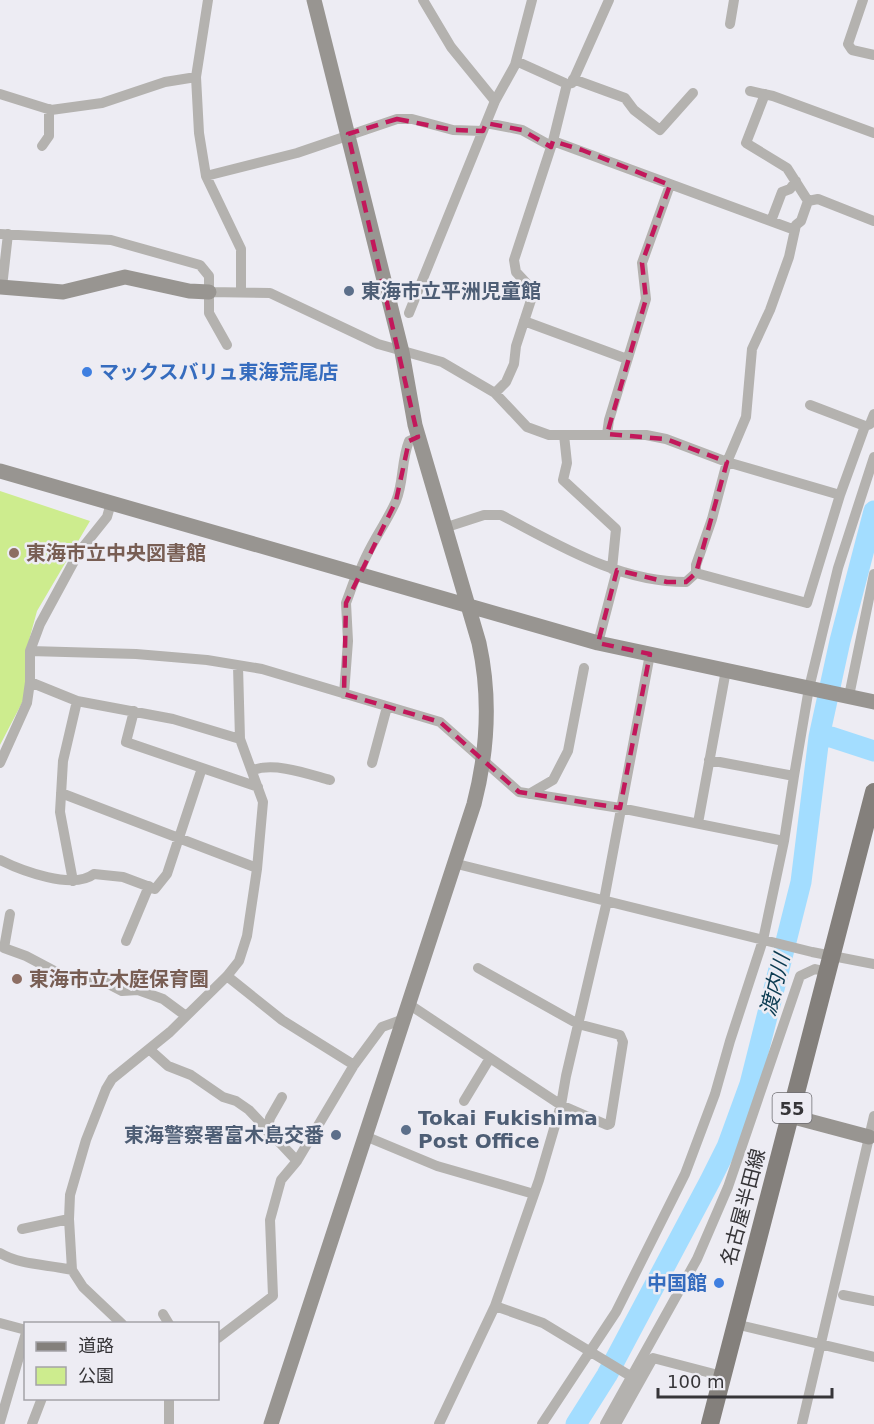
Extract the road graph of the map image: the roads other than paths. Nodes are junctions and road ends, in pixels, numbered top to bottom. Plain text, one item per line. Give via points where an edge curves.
1 (208, 0) edge
2 (314, 0) edge
3 (423, 0) edge
4 (532, 0) edge
5 (609, 0) edge
6 (734, 0) edge
7 (863, 0) edge
8 (730, 24) dead end
9 (874, 55) edge
10 (516, 61) junction
11 (196, 77) junction
12 (570, 81) junction
13 (750, 91) dead end
14 (693, 93) dead end
15 (0, 94) edge
16 (765, 94) junction
17 (495, 101) junction
18 (49, 109) junction
19 (484, 127) junction
20 (874, 133) edge
21 (348, 134) junction
22 (552, 143) junction
23 (42, 146) dead end
24 (206, 176) junction
25 (796, 181) junction
26 (670, 185) junction
27 (808, 201) junction
28 (874, 220) edge
29 (771, 221) junction
30 (795, 230) junction
31 (4, 234) edge
32 (1, 287) edge
33 (241, 291) junction
34 (209, 292) junction
35 (409, 313) dead end
36 (524, 321) junction
37 (227, 345) dead end
38 (402, 352) junction
39 (627, 358) junction
40 (495, 393) junction
41 (810, 405) dead end
42 (874, 414) edge
43 (865, 426) junction
44 (607, 434) junction
45 (564, 435) junction
46 (418, 436) junction
47 (874, 457) edge
48 (727, 462) junction
49 (0, 471) edge
50 (840, 495) junction
51 (111, 503) junction
52 (447, 528) junction
53 (614, 570) junction
54 (358, 573) junction
55 (696, 573) junction
56 (874, 574) edge
57 (468, 607) junction
58 (598, 643) junction
59 (30, 651) junction
60 (650, 654) junction
61 (237, 666) junction
62 (584, 668) dead end
63 (726, 670) junction
64 (30, 682) junction
65 (809, 688) junction
66 (344, 694) junction
67 (846, 696) junction
68 (77, 701) junction
69 (874, 702) edge
70 (387, 707) junction
71 (134, 711) junction
72 (240, 739) junction
73 (484, 760) junction
74 (709, 760) junction
75 (0, 763) edge
76 (372, 763) dead end
77 (202, 768) junction
78 (253, 770) junction
79 (794, 776) junction
80 (330, 780) dead end
81 (258, 787) junction
82 (874, 792) edge
83 (61, 793) junction
84 (529, 794) junction
85 (620, 808) junction
86 (698, 823) junction
87 (179, 840) junction
88 (784, 841) junction
89 (0, 860) edge
90 (453, 863) junction
91 (257, 868) junction
92 (73, 881) junction
93 (149, 886) junction
94 (605, 901) junction
95 (10, 914) dead end
96 (763, 940) junction
97 (126, 941) dead end
98 (830, 964) junction
99 (874, 964) edge
100 (478, 968) dead end
101 (227, 976) junction
102 (407, 1012) junction
103 (186, 1016) junction
104 (578, 1024) junction
105 (149, 1050) junction
106 (490, 1058) junction
107 (354, 1065) junction
108 (282, 1097) dead end
109 (464, 1101) dead end
110 (561, 1105) junction
111 (790, 1116) junction
112 (874, 1116) edge
113 (267, 1131) junction
114 (365, 1136) junction
115 (871, 1138) edge
116 (297, 1161) junction
117 (534, 1194) junction
118 (69, 1219) junction
119 (22, 1229) dead end
120 (0, 1253) edge
121 (72, 1270) junction
122 (843, 1295) dead end
123 (874, 1302) edge
124 (495, 1306) junction
125 (121, 1322) edge
126 (0, 1323) edge
127 (735, 1324) junction
128 (24, 1330) edge
129 (219, 1337) edge
130 (24, 1338) edge
131 (820, 1343) junction
132 (594, 1353) junction
133 (874, 1358) edge
134 (722, 1376) junction
135 (632, 1377) junction
136 (41, 1400) edge
137 (169, 1400) edge
138 (0, 1422) edge
139 (32, 1424) edge
140 (169, 1424) edge
141 (271, 1424) edge
142 (440, 1424) edge
143 (542, 1424) edge
144 (605, 1424) edge
145 (616, 1424) edge
146 (710, 1424) edge
147 (802, 1424) edge

1 - 11 street
2 - 21 street
3 - 17 street via 451,47
4 - 10 street
5 - 12 street
6 - 8 street
7 - 9 street via 848,44 852,50
10 - 12 street
10 - 17 street
11 - 18 street via 165,82 102,103
11 - 24 street via 198,133
12 - 14 street via 625,98 660,130
12 - 22 street
13 - 16 street
15 - 18 street
16 - 20 street
16 - 25 street via 746,143 778,160
17 - 19 street
18 - 23 street via 49,136
19 - 21 street via 453,130 397,119
19 - 22 street via 522,130
19 - 35 street
21 - 24 street via 297,153
21 - 38 street
22 - 26 street
22 - 36 street via 514,260 516,272 529,286 531,300
24 - 33 street via 241,249
25 - 27 street
25 - 29 street via 782,192
26 - 29 street
26 - 39 street via 642,263 646,299
27 - 28 street via 818,199
27 - 30 street
29 - 30 street
30 - 48 street via 770,310 752,349 746,417
31 - 32 street
31 - 34 street via 111,240 164,253 200,265 209,276
32 - 34 street via 63,292 125,277
33 - 34 street
33 - 38 street via 278,296
34 - 37 street via 209,314
36 - 39 street
36 - 40 street via 514,364 506,382
38 - 40 street via 442,362
38 - 46 street
39 - 44 street
40 - 45 street via 526,427 549,435
41 - 43 street
42 - 43 street
43 - 50 street
44 - 45 street
44 - 48 street via 666,439
45 - 53 street via 567,463 563,480 616,529
46 - 52 street
46 - 54 street via 409,441 396,501
47 - 65 street via 838,568
48 - 50 street
48 - 55 street
49 - 51 street
50 - 55 street via 807,603
51 - 54 street
51 - 59 street via 107,517 78,552
52 - 53 street via 484,515 501,515
52 - 57 street
53 - 55 street via 667,582 686,582
53 - 58 street
54 - 57 street
54 - 66 street via 346,603
56 - 67 street
57 - 58 street
57 - 73 street via 485,671 488,713
58 - 60 street
59 - 61 street via 136,654
59 - 64 street
60 - 63 street
60 - 85 street
61 - 66 street via 262,669
61 - 72 street
62 - 84 street via 568,751 553,780
63 - 65 street
63 - 74 street
64 - 68 street
64 - 75 street via 27,703
65 - 67 street
65 - 79 street
66 - 70 street
67 - 69 street
68 - 71 street
68 - 83 street via 63,761
70 - 73 street via 440,722
70 - 76 street
71 - 72 street
71 - 77 street via 126,742
72 - 78 street
73 - 84 street via 514,789
73 - 90 street via 474,804
74 - 79 street
74 - 86 street
77 - 81 street
77 - 87 street
78 - 80 street via 260,767 301,772
78 - 81 street
79 - 88 street
81 - 91 street via 262,802
82 - 98 main road, 名古屋半田線 / 55
83 - 87 street
83 - 92 street via 60,812
84 - 85 street
85 - 86 street
85 - 94 street
86 - 88 street
87 - 91 street
87 - 93 street via 167,874 155,888
88 - 96 street
89 - 92 street via 24,872
90 - 94 street
90 - 102 street
91 - 101 street via 247,936 239,961
92 - 93 street via 85,881 94,874 123,877
93 - 97 street
94 - 96 street
94 - 104 street
95 - 103 street via 4,948 60,974 101,980 122,991 138,990 163,999
96 - 98 street via 812,952
96 - 132 street via 716,1094 685,1173
98 - 99 street
98 - 111 main road, 名古屋半田線 / 55
98 - 135 street via 800,976 728,1187 697,1259
100 - 104 street
101 - 103 street
101 - 107 street via 282,1020
102 - 106 street
102 - 107 street via 382,1027
102 - 114 street
103 - 105 street
104 - 110 street
104 - 110 street via 620,1035 623,1042 610,1124
105 - 113 street via 168,1066 236,1101
105 - 118 street via 106,1089 72,1185
106 - 109 street
106 - 110 street
107 - 116 street
108 - 113 street
110 - 117 street
111 - 115 street
111 - 127 main road, 名古屋半田線 / 55
112 - 115 street
113 - 116 street
114 - 117 street via 437,1166
114 - 141 street
115 - 131 street
116 - 129 street via 281,1179 270,1220 273,1296
117 - 124 street
118 - 119 street
118 - 121 street
120 - 121 street via 33,1265
121 - 125 street via 83,1287
122 - 123 street
124 - 132 street via 543,1323
124 - 142 street
126 - 128 street
127 - 131 street
127 - 134 main road, 名古屋半田線 / 55
130 - 138 street
131 - 133 street
131 - 147 street
132 - 135 street
132 - 143 street
134 - 145 street via 653,1358
134 - 146 main road, 名古屋半田線 / 55
135 - 144 street
136 - 139 street
137 - 140 street

